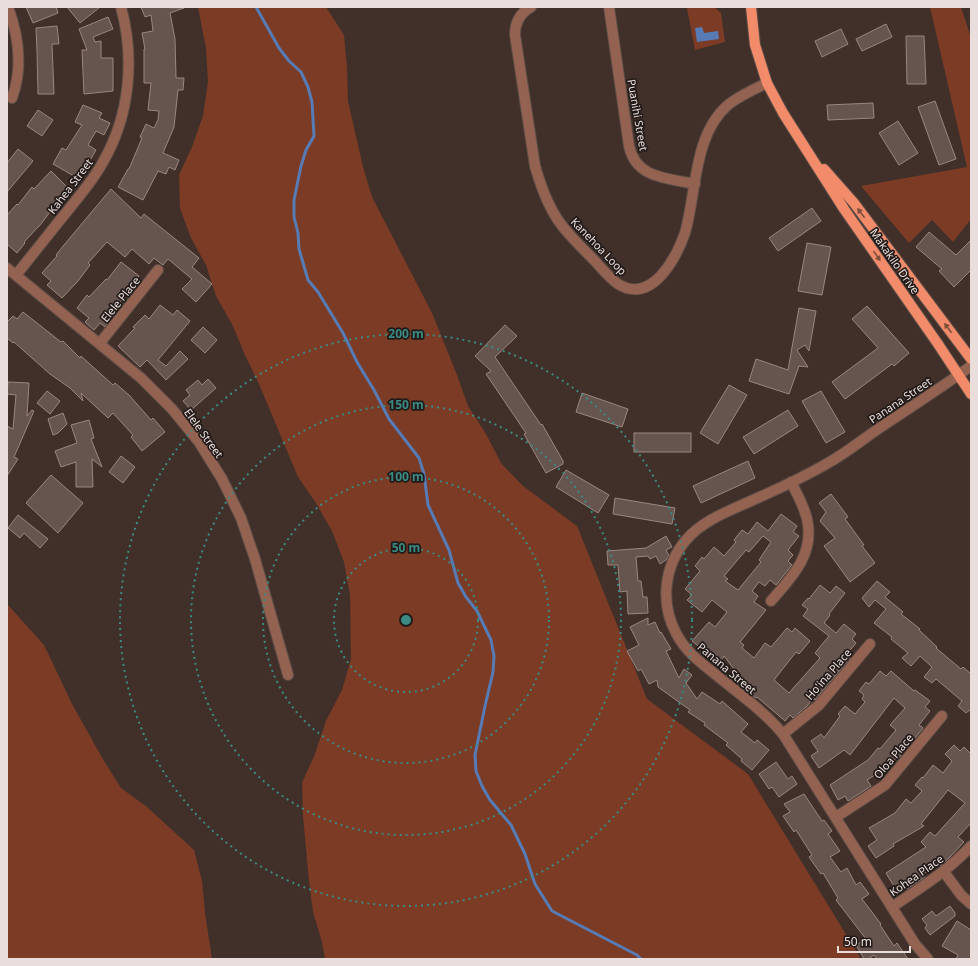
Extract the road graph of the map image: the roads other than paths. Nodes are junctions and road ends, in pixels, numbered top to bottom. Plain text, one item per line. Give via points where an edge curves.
1 (8, 7) edge
2 (121, 7) edge
3 (531, 7) edge
4 (609, 7) edge
5 (751, 7) edge
6 (767, 83) junction
7 (12, 98) dead end
8 (801, 142) junction
9 (695, 184) junction
10 (7, 268) edge
11 (158, 270) dead end
12 (16, 275) junction
13 (100, 343) junction
14 (971, 359) edge
15 (971, 366) edge
16 (958, 376) junction
17 (971, 394) edge
18 (791, 482) junction
19 (771, 601) dead end
20 (870, 644) dead end
21 (288, 675) dead end
22 (942, 716) dead end
23 (783, 734) junction
24 (836, 817) junction
25 (971, 846) edge
26 (944, 872) junction
27 (971, 904) edge
28 (892, 907) junction
29 (928, 959) edge

1 - 7 street via 17,35 19,56 18,78
2 - 12 street, Kahea Street via 127,38 128,81 126,103 113,144 91,182
3 - 9 street, Kanehoa Loop via 518,18 515,35 535,166 548,202 568,233 618,284 632,288 646,286 661,275 681,244
4 - 9 street, Puanihi Street via 629,146 633,158 650,174
5 - 6 main road, Makakilo Drive via 755,45
6 - 8 main road, Makakilo Drive
6 - 9 street, Kanehoa Loop via 736,99 716,118 703,144
14 -> 8 main road, Makakilo Drive via 854,204
8 -> 16 main road, Makakilo Drive via 844,210
10 - 12 street, Elele Street
11 - 13 street, Elele Place
12 - 13 street, Elele Street
13 - 21 street, Elele Street via 172,409 199,442 222,479 241,518 255,559
15 - 16 street, Panana Street
16 - 17 main road, Makakilo Drive
16 - 18 street, Panana Street via 830,462
18 - 19 street via 807,520 808,543 797,570
18 - 23 street, Panana Street via 715,517 692,533 674,557 666,591 672,625 681,643
20 - 23 street, Ho'ina Place via 819,705
22 - 24 street, Oloa Place via 885,785
23 - 24 street, Panana Street
24 - 28 street, Panana Street
25 - 26 street, Kohea Place
26 - 27 street
26 - 28 street, Kohea Place
28 - 29 street, Panana Street via 915,944

